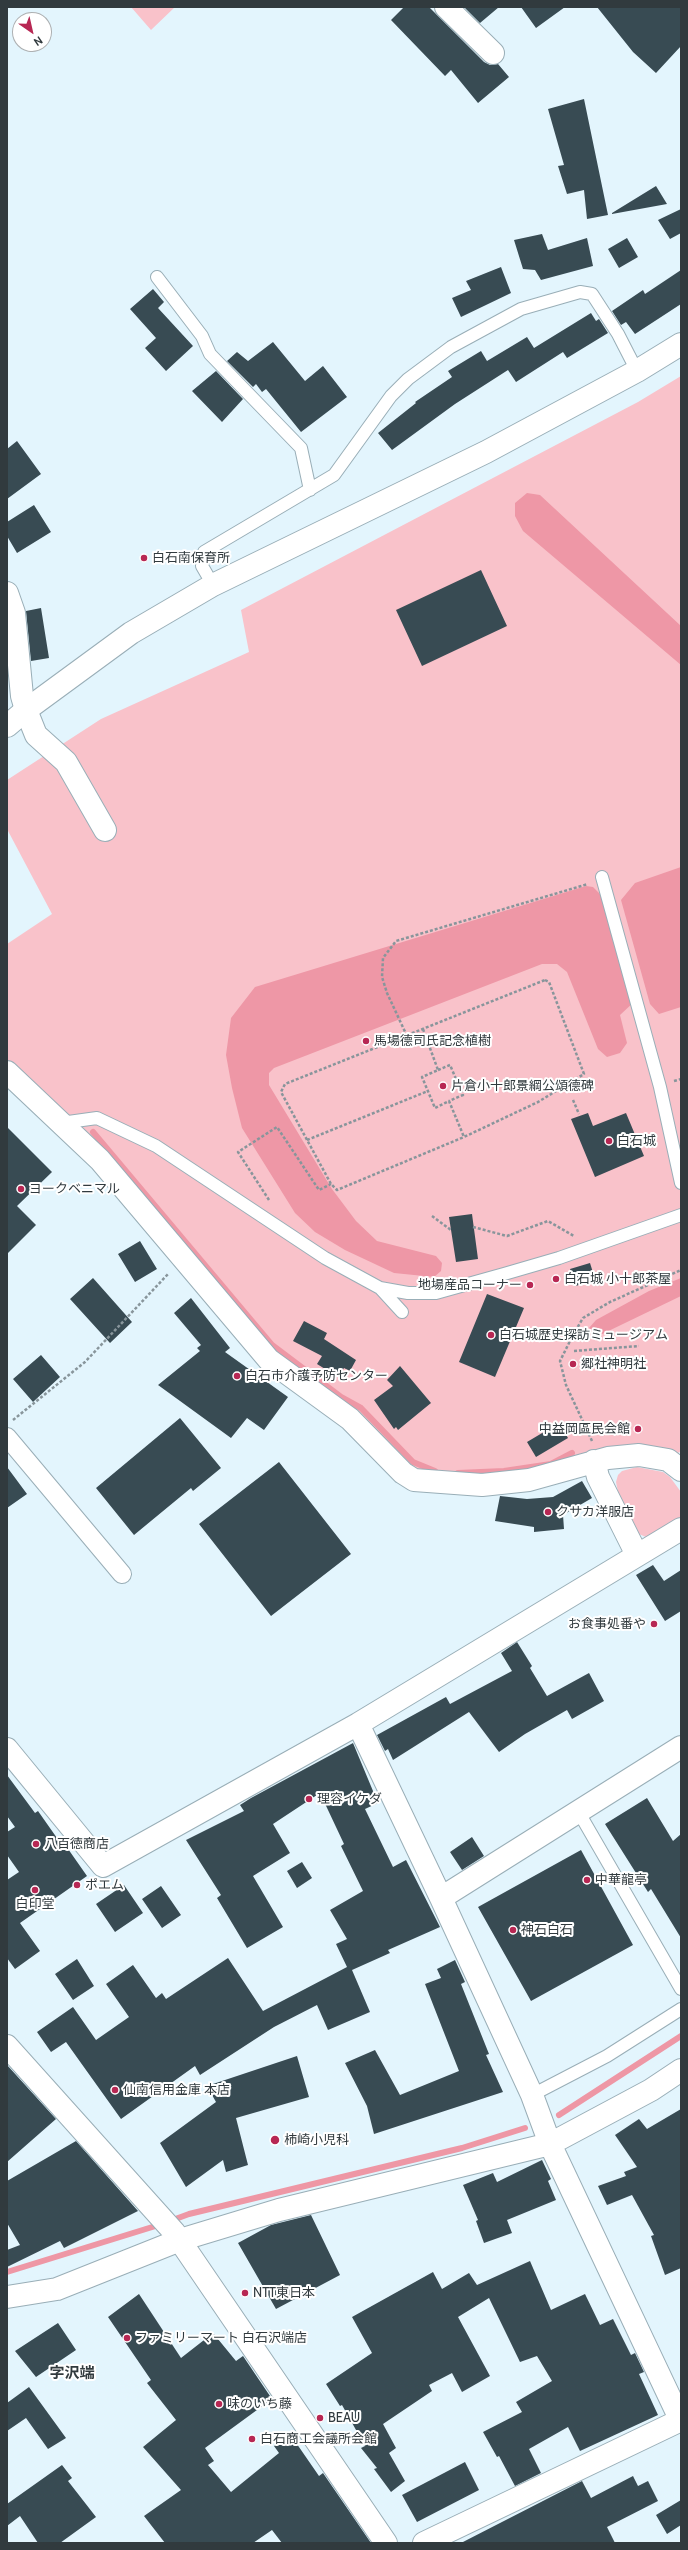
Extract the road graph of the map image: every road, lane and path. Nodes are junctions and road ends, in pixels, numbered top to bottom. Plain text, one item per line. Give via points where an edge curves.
1 (446, 7) edge
2 (493, 53) dead end
3 (157, 277) dead end
4 (681, 344) edge
5 (637, 371) junction
6 (310, 490) junction
7 (213, 585) junction
8 (7, 593) edge
9 (26, 710) junction
10 (7, 726) edge
11 (105, 830) dead end
12 (602, 877) dead end
13 (606, 898) junction
14 (423, 1029) junction
15 (407, 1036) junction
16 (438, 1070) junction
17 (7, 1072) edge
18 (428, 1091) junction
19 (573, 1100) dead end
20 (449, 1101) junction
21 (579, 1114) dead end
22 (61, 1123) junction
23 (464, 1137) junction
24 (307, 1140) junction
25 (681, 1183) edge
26 (331, 1184) junction
27 (273, 1207) dead end
28 (681, 1215) edge
29 (432, 1216) dead end
30 (474, 1226) dead end
31 (451, 1230) dead end
32 (591, 1246) junction
33 (172, 1270) dead end
34 (681, 1270) edge
35 (380, 1288) junction
36 (402, 1312) dead end
37 (639, 1346) dead end
38 (574, 1351) dead end
39 (7, 1425) edge
40 (7, 1437) edge
41 (593, 1451) junction
42 (681, 1470) edge
43 (681, 1529) edge
44 (637, 1555) junction
45 (122, 1574) dead end
46 (358, 1724) junction
47 (681, 1747) edge
48 (9, 1754) edge
49 (578, 1811) junction
50 (441, 1898) junction
51 (681, 1989) edge
52 (681, 2009) edge
53 (7, 2046) edge
54 (681, 2070) edge
55 (532, 2095) junction
56 (550, 2144) junction
57 (172, 2229) junction
58 (7, 2297) edge
59 (681, 2421) edge
60 (386, 2543) edge
61 (424, 2543) edge

1 - 2 street
3 - 6 lane via 202,336 210,354 301,448
4 - 5 street
5 - 6 lane via 618,334 592,294 580,292 521,309 451,347 408,379 391,396 334,475
5 - 7 street via 486,452
6 - 7 lane via 204,552 202,566
7 - 9 street via 131,634
8 - 9 street via 14,613 22,696
9 - 10 street
9 - 11 street via 36,735 66,762
12 - 13 lane
13 - 15 path via 594,884 588,884 396,941 383,958 382,977
13 - 25 lane via 660,1087
14 - 15 path
14 - 16 path
14 - 23 path via 545,980 549,982 584,1074 538,1102
15 - 24 path via 285,1084 281,1092
16 - 18 path via 422,1077
16 - 20 path via 450,1065 463,1096
17 - 22 street
18 - 20 path via 435,1108
18 - 24 path
19 - 21 path
20 - 23 path
22 - 35 lane via 98,1118 156,1146 324,1258
22 - 41 street via 100,1160 269,1360 350,1419 403,1473 414,1480 490,1484 529,1480
23 - 26 path via 337,1190
24 - 26 path
26 - 27 path via 319,1190 277,1127 238,1152
28 - 32 lane
29 - 31 path
30 - 32 path via 506,1236 548,1221
32 - 35 lane via 436,1293 408,1293
33 - 39 path via 86,1362
34 - 41 path via 610,1302 583,1318 560,1361 566,1385
35 - 36 lane
37 - 38 path
40 - 45 street
41 - 42 street via 668,1460
41 - 44 street via 598,1477
43 - 44 street
44 - 46 street
46 - 48 street via 102,1866
46 - 50 street
47 - 49 street
49 - 50 street
49 - 51 lane
50 - 55 street
52 - 55 lane via 607,2056
53 - 57 street
54 - 56 street via 651,2090
55 - 56 street
56 - 57 street via 279,2210
56 - 59 street
57 - 58 street via 57,2289
57 - 60 street
59 - 61 street

